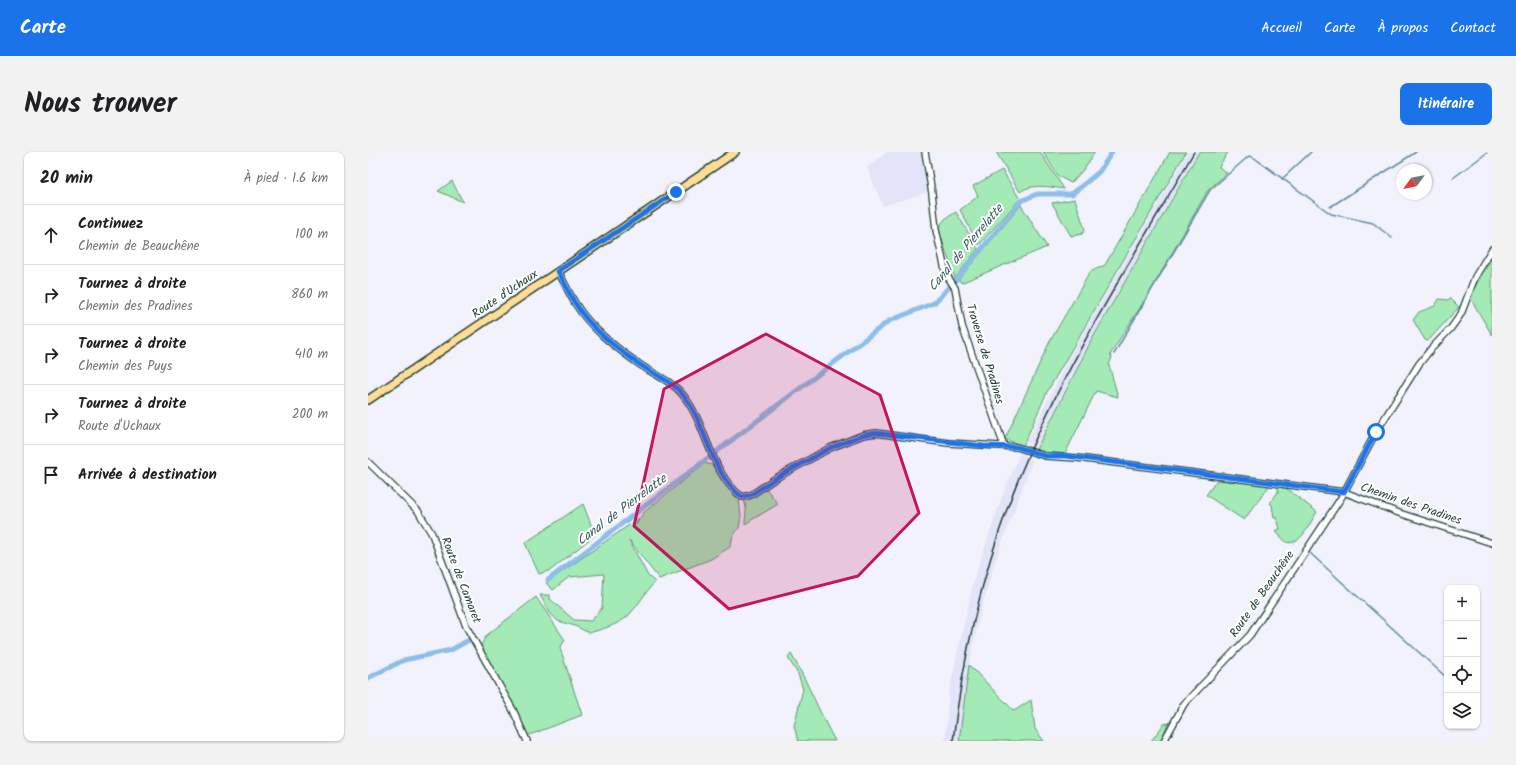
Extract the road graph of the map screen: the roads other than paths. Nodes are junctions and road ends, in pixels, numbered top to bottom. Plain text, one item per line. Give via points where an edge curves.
1 (735, 152) edge
2 (925, 152) edge
3 (1492, 249) edge
4 (558, 271) junction
5 (368, 400) edge
6 (1004, 446) junction
7 (368, 462) edge
8 (1344, 492) junction
9 (1492, 542) edge
10 (527, 741) edge
11 (1164, 741) edge

1 - 4 main road, Route d'Uchaux
2 - 6 street, Traverse de Pradines via 936,230 946,274 957,293 962,326
3 - 8 street, Route de Beauchêne via 1475,278 1461,314 1419,364 1376,432
4 - 5 main road, Route d'Uchaux
4 - 6 street, Chemin des Pradines via 575,304 593,326 629,357 666,380 683,395 696,416 716,465 742,497 751,495 813,457 863,435 884,433 948,443
6 - 8 street, Chemin des Pradines via 1022,448 1045,456 1066,456
7 - 10 street, Route de Camaret via 418,511 432,534 466,626 513,710
8 - 9 street, Chemin des Pradines via 1399,513
8 - 11 street, Route de Beauchêne via 1250,635 1184,704

